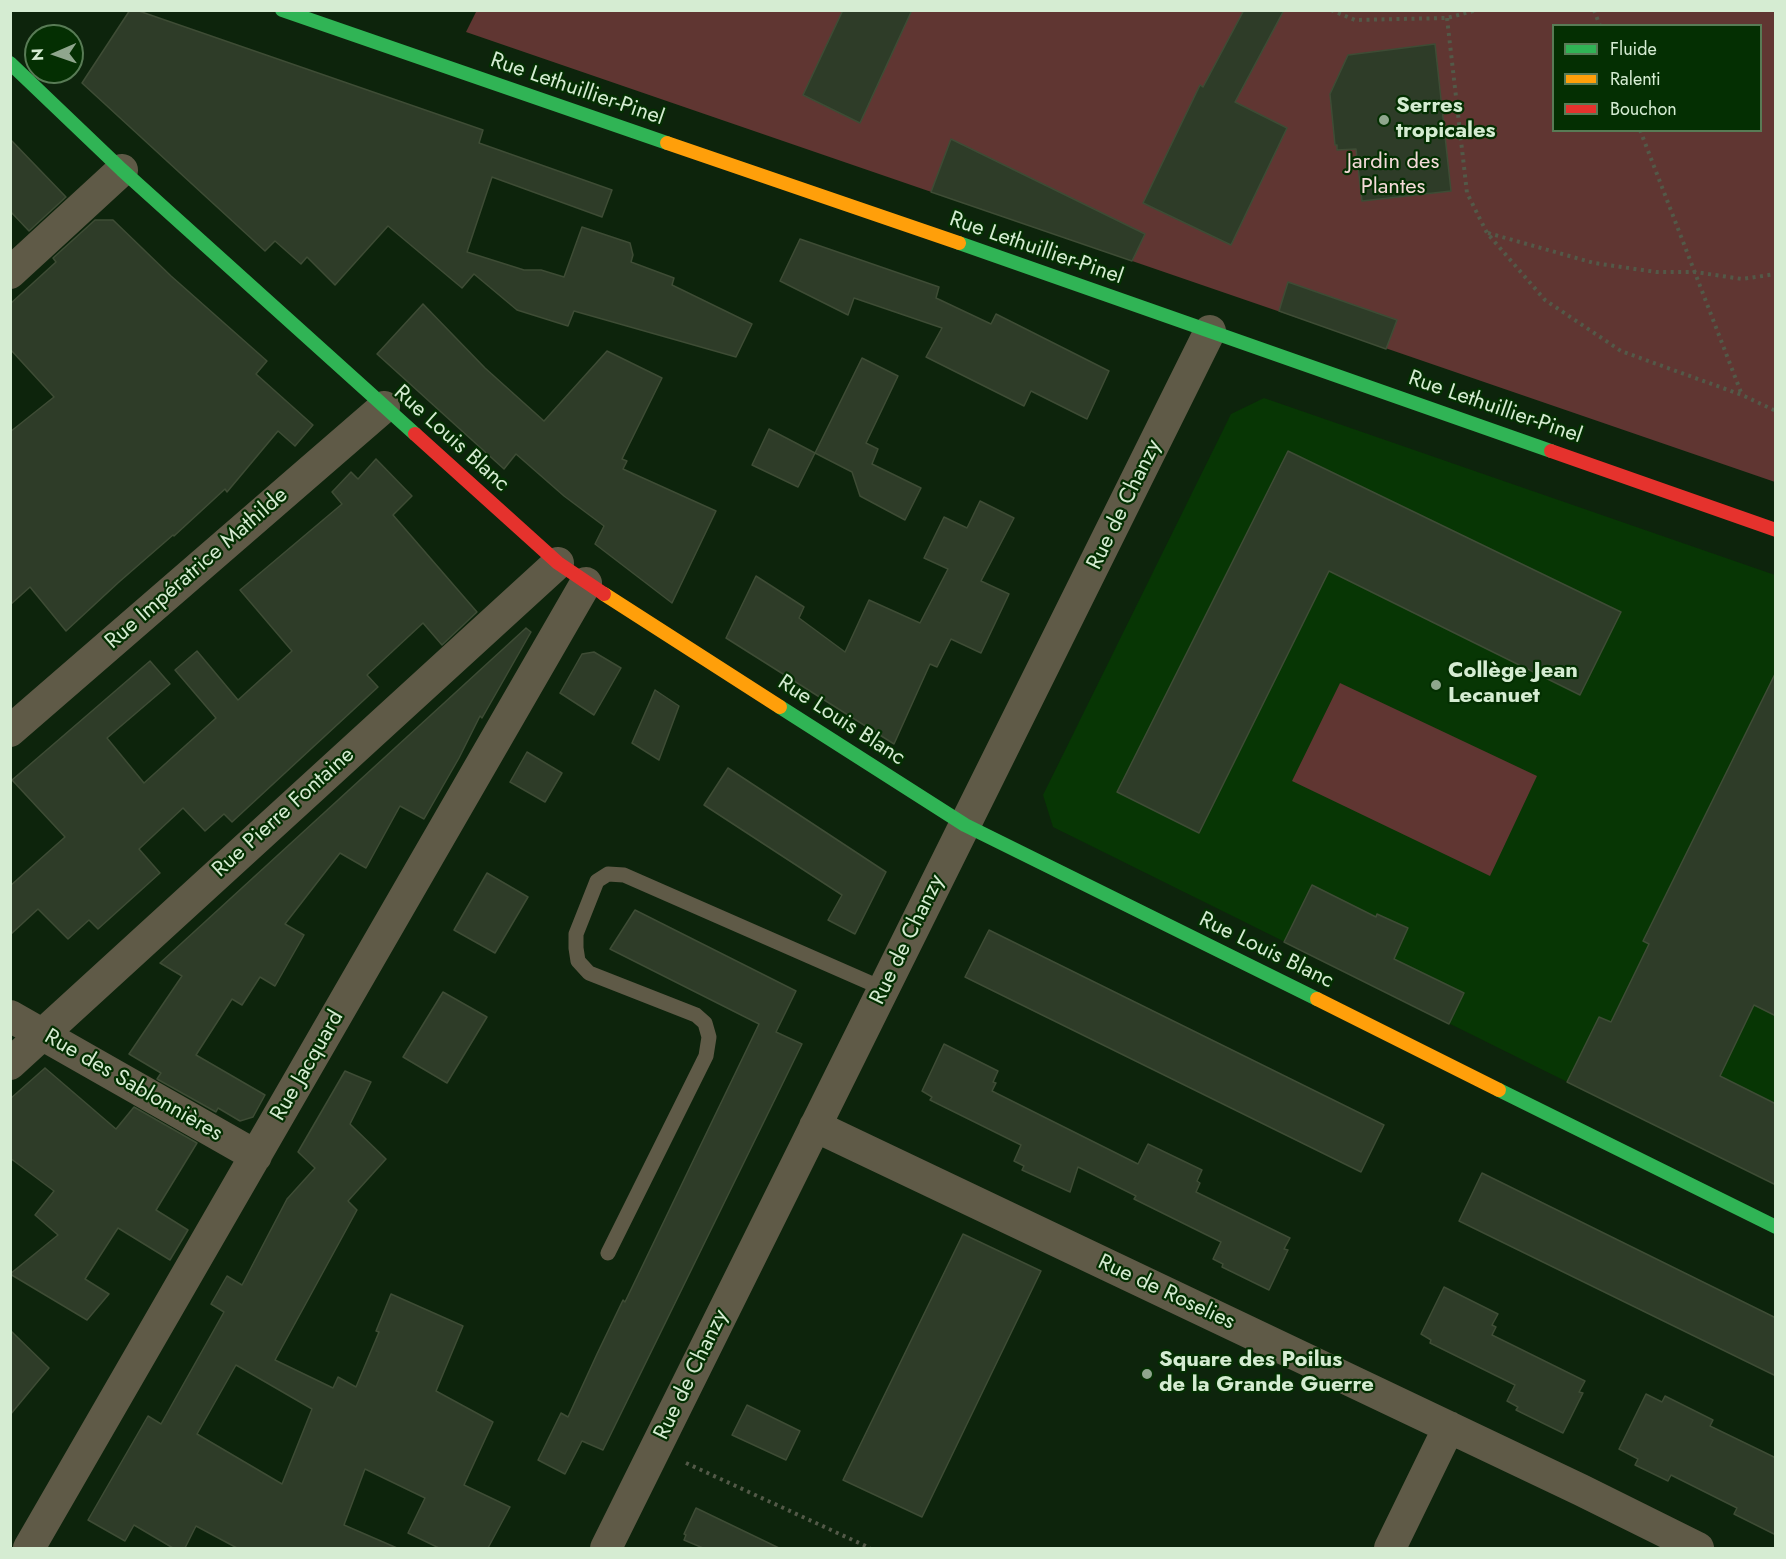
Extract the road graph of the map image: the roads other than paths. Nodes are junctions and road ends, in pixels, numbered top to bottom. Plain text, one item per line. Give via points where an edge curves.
1 (282, 10) edge
2 (10, 63) edge
3 (122, 170) junction
4 (10, 273) edge
5 (1210, 331) junction
6 (384, 407) junction
7 (1776, 530) edge
8 (558, 563) junction
9 (586, 583) junction
10 (10, 731) edge
11 (965, 825) junction
12 (884, 988) junction
13 (10, 1016) edge
14 (42, 1035) junction
15 (10, 1064) edge
16 (815, 1126) junction
17 (256, 1156) junction
18 (1776, 1227) edge
19 (608, 1253) dead end
20 (1449, 1427) junction
21 (29, 1548) edge
22 (606, 1548) edge
23 (1390, 1548) edge
24 (1698, 1548) edge

1 - 5 street, Rue Lethuillier-Pinel
2 - 3 street, Rue Louis Blanc
3 - 4 street
3 - 6 street, Rue Louis Blanc
5 - 7 street, Rue Lethuillier-Pinel
5 - 11 street, Rue de Chanzy
6 - 8 street, Rue Louis Blanc
6 - 10 street, Rue Impératrice Mathilde
8 - 9 street, Rue Louis Blanc
8 - 14 street, Rue Pierre Fontaine
9 - 11 street, Rue Louis Blanc
9 - 17 street, Rue Jacquard
11 - 12 street, Rue de Chanzy
11 - 18 street, Rue Louis Blanc
12 - 16 street, Rue de Chanzy
12 - 19 lane via 624,875 608,874 597,881 576,934 578,961 589,973 696,1015 705,1023 709,1037 706,1056
13 - 14 street, Rue des Sablonnières
14 - 15 street, Rue Pierre Fontaine
14 - 17 street, Rue des Sablonnières
16 - 20 street, Rue de Roselies
16 - 22 street, Rue de Chanzy
17 - 21 street, Rue Jacquard
20 - 23 street
20 - 24 street, Rue de Roselies

